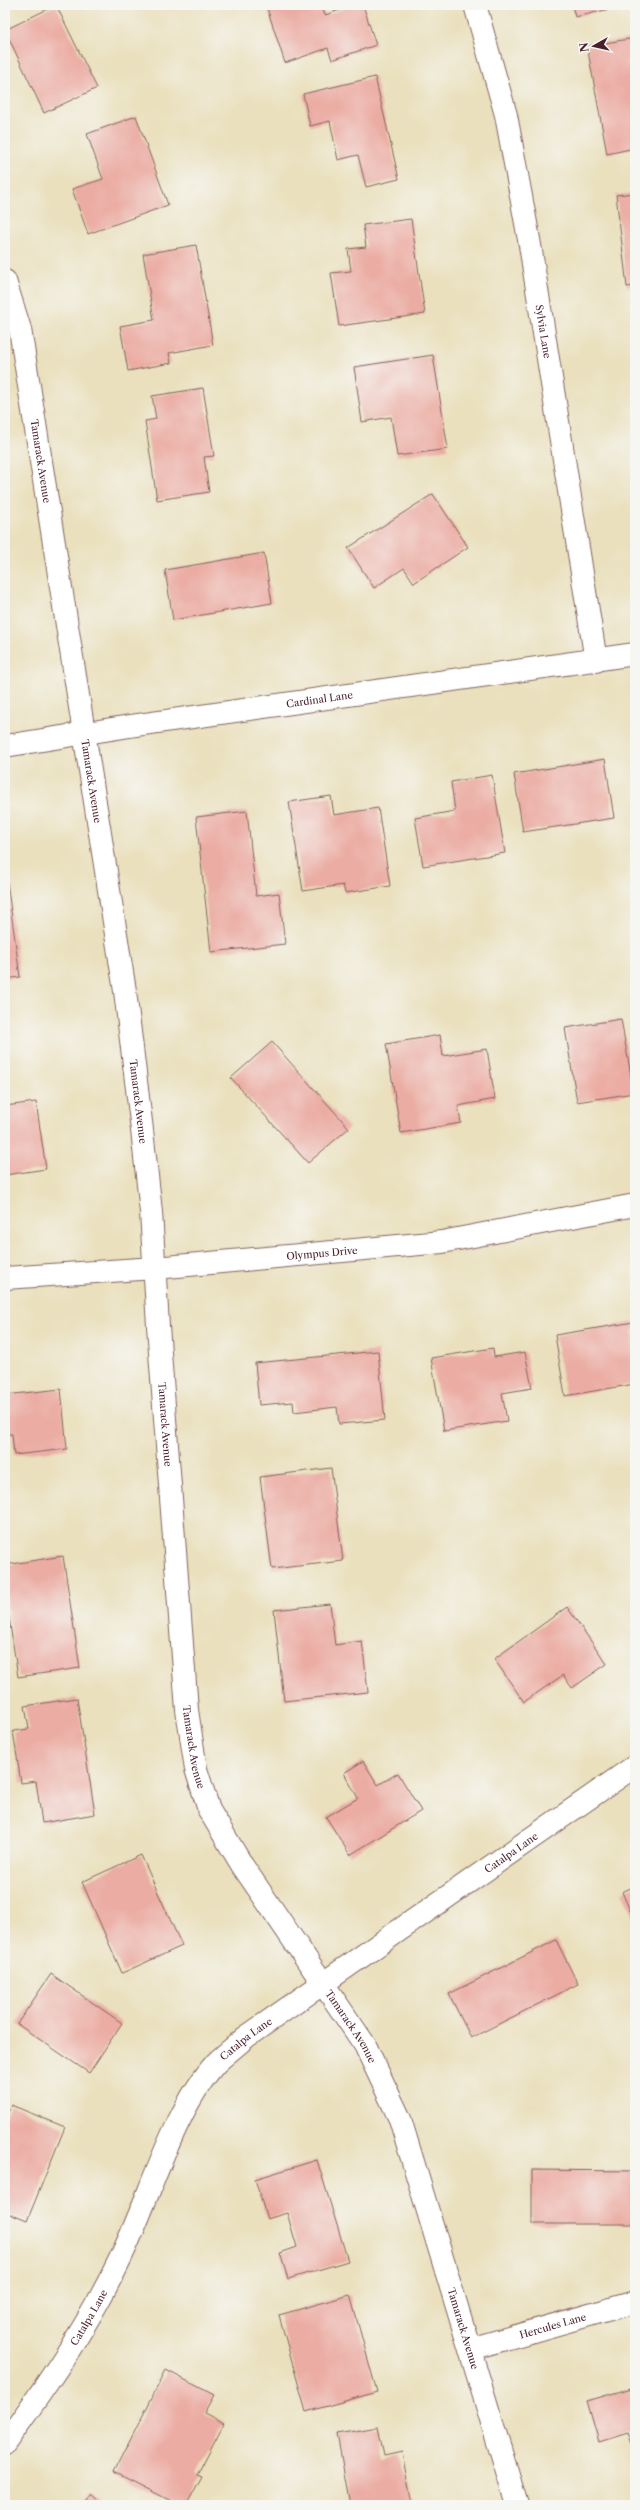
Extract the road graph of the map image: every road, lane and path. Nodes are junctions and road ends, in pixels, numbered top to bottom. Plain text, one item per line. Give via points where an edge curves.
1 (474, 5) edge
2 (5, 281) edge
3 (635, 654) edge
4 (596, 660) junction
5 (84, 733) junction
6 (5, 746) edge
7 (635, 1205) edge
8 (155, 1268) junction
9 (5, 1278) edge
10 (635, 1766) edge
11 (323, 1984) junction
12 (635, 2302) edge
13 (470, 2350) junction
14 (5, 2443) edge
15 (517, 2505) edge

1 - 4 street, Sylvia Lane via 506,115 530,246
2 - 5 street, Tamarack Avenue via 20,329
3 - 4 street, Cardinal Lane
4 - 5 street, Cardinal Lane
5 - 6 street, Cardinal Lane
5 - 8 street, Tamarack Avenue via 125,991 151,1204
7 - 8 street, Olympus Drive via 442,1242
8 - 9 street, Olympus Drive
8 - 11 street, Tamarack Avenue via 187,1710 196,1769 209,1810 238,1858
10 - 11 street, Catalpa Lane
11 - 13 street, Tamarack Avenue via 366,2045 400,2119
11 - 14 street, Catalpa Lane via 246,2038 216,2063 198,2088 175,2132 120,2261 56,2371
12 - 13 street, Hercules Lane
13 - 15 street, Tamarack Avenue

